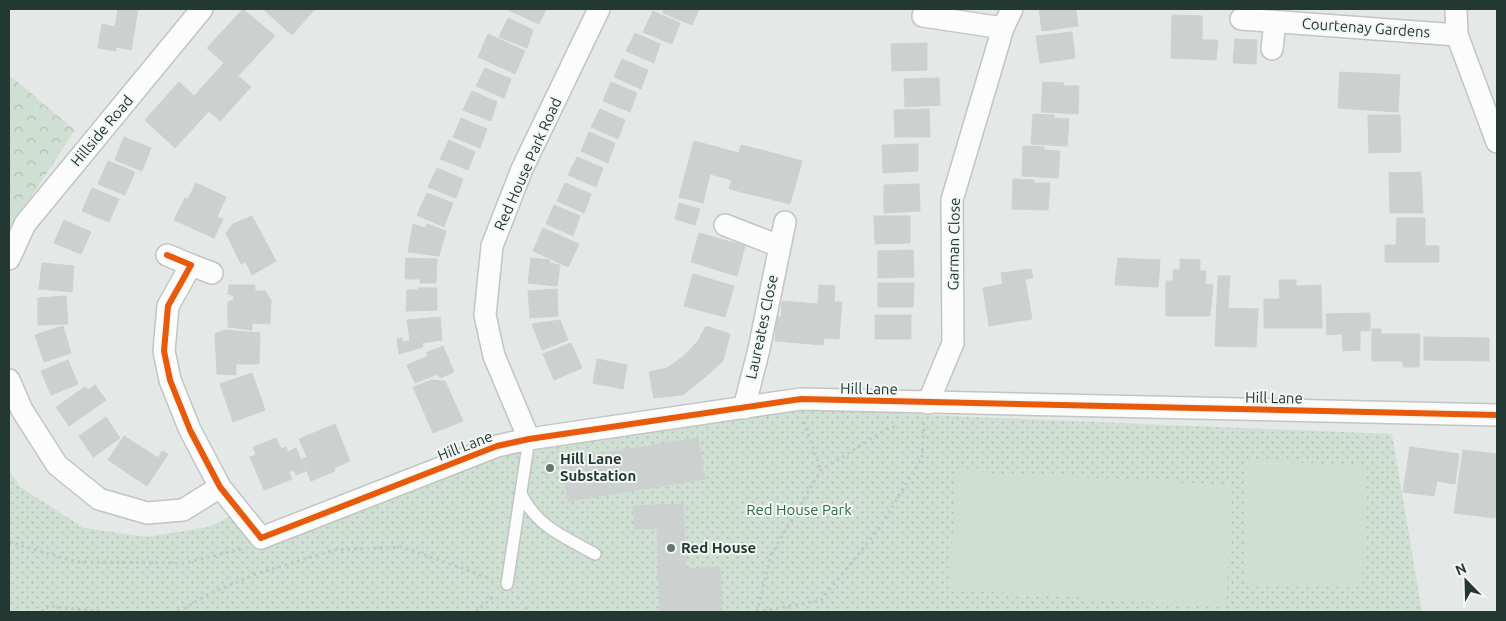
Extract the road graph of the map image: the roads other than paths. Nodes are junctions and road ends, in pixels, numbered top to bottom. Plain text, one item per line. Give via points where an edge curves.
1 (202, 9) edge
2 (599, 9) edge
3 (1456, 9) edge
4 (923, 16) dead end
5 (1008, 18) edge
6 (1241, 19) dead end
7 (1275, 22) junction
8 (1457, 35) junction
9 (1272, 49) dead end
10 (1497, 142) edge
11 (785, 222) dead end
12 (725, 225) dead end
13 (780, 246) junction
14 (168, 255) dead end
15 (9, 259) edge
16 (191, 265) junction
17 (212, 273) dead end
18 (9, 380) edge
19 (928, 402) junction
20 (744, 408) junction
21 (1497, 415) edge
22 (529, 439) junction
23 (220, 487) junction
24 (521, 494) junction
25 (595, 554) dead end
26 (507, 584) road end

1 - 15 street, Hillside Road via 25,224
2 - 22 street, Red House Park Road via 522,169 492,246 485,315 494,356
3 - 8 street
4 - 5 street, Garman Close
5 - 19 street, Garman Close via 952,200 953,343
6 - 7 street, Courtenay Gardens
7 - 8 street, Courtenay Gardens
7 - 9 street
8 - 10 street
11 - 13 street, Laureates Close
12 - 13 street
13 - 20 street, Laureates Close
14 - 16 street
16 - 17 street
16 - 23 street via 168,306 164,351 170,380 190,430
18 - 23 street via 22,410 56,465 99,499 147,513 183,510
19 - 20 street, Hill Lane via 801,400
19 - 21 street, Hill Lane
20 - 22 street, Hill Lane
22 - 23 street, Hill Lane via 497,446 261,538
22 - 24 lane
24 - 25 lane via 536,518 547,527
24 - 26 lane

